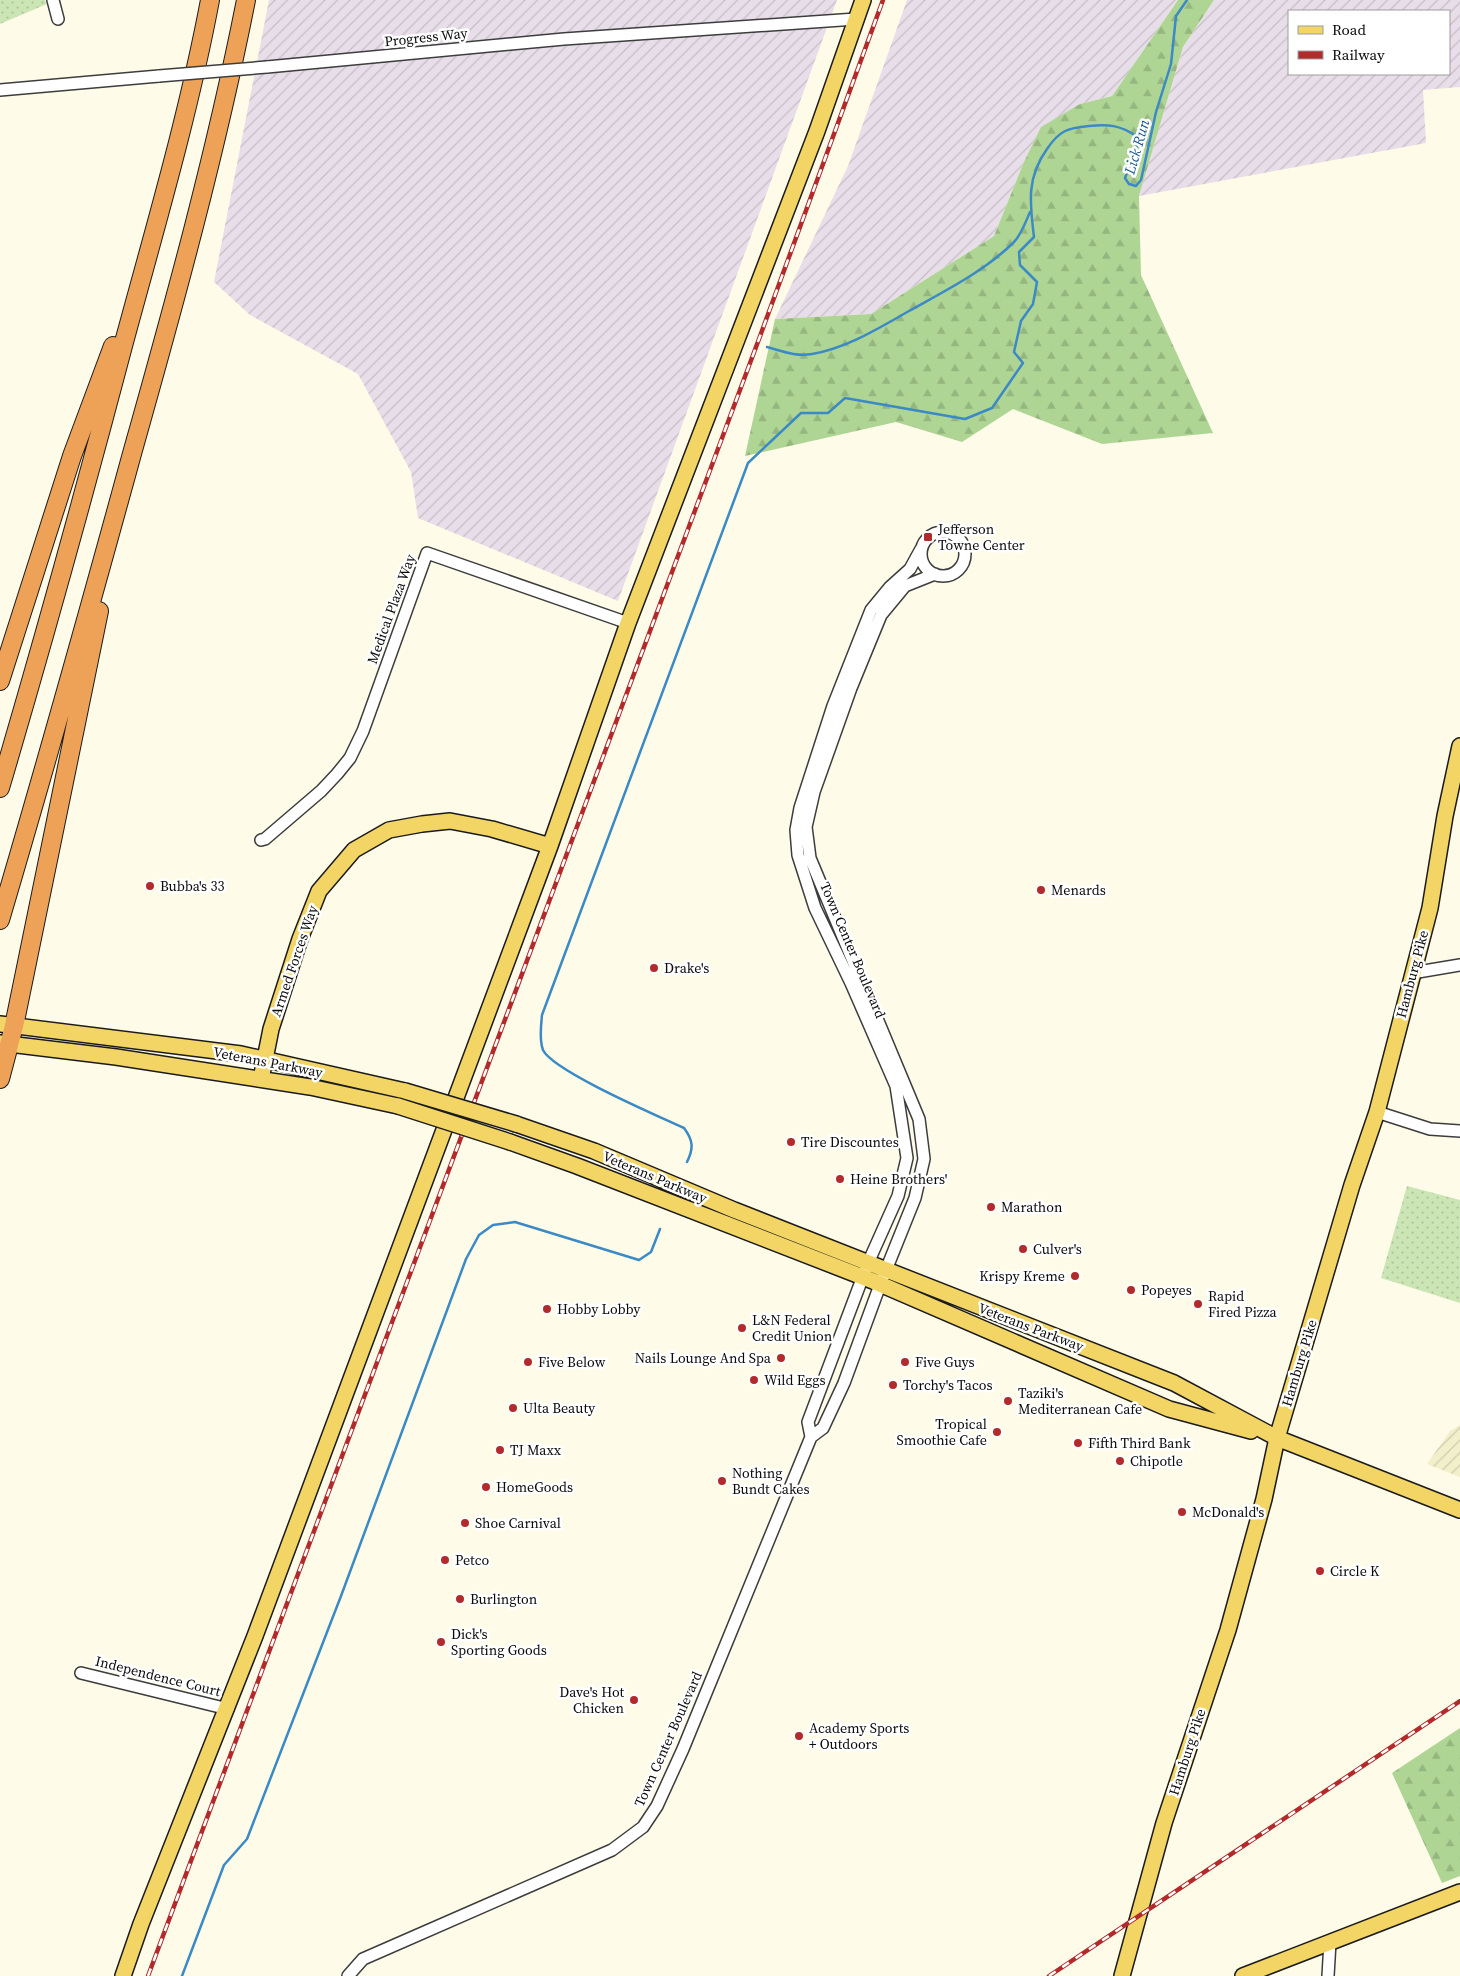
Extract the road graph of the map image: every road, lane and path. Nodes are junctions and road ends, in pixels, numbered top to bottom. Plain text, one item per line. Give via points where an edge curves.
1 (54, 0) edge
2 (210, 0) edge
3 (246, 0) edge
4 (864, 0) edge
5 (58, 19) dead end
6 (856, 19) junction
7 (0, 90) edge
8 (154, 238) junction
9 (134, 450) junction
10 (921, 550) junction
11 (935, 574) junction
12 (628, 623) junction
13 (0, 681) edge
14 (1460, 746) edge
15 (0, 788) edge
16 (261, 840) dead end
17 (550, 846) junction
18 (0, 920) edge
19 (1460, 965) edge
20 (1412, 974) junction
21 (6, 1025) edge
22 (5, 1043) edge
23 (265, 1059) junction
24 (0, 1079) edge
25 (260, 1079) junction
26 (1377, 1112) junction
27 (1460, 1131) edge
28 (868, 1263) junction
29 (887, 1270) junction
30 (863, 1278) junction
31 (880, 1285) junction
32 (811, 1437) junction
33 (1277, 1438) junction
34 (1460, 1510) edge
35 (81, 1673) dead end
36 (228, 1709) junction
37 (1460, 1892) edge
38 (1330, 1942) junction
39 (123, 1976) edge
40 (348, 1976) edge
41 (1122, 1976) edge
42 (1243, 1976) edge
43 (1328, 1976) edge

1 - 5 street
2 - 8 highway via 196,72
3 - 9 highway via 197,217
4 - 6 main road
6 - 7 street, Progress Way, bridge via 564,39
6 - 12 main road via 814,140
8 - 13 highway via 72,456
8 - 15 highway
9 - 18 highway
9 - 21 highway
10 - 11 street via 925,567
10 - 11 street via 928,537 934,534 948,532 960,540 965,553 960,566 949,574
10 - 28 street, Town Center Boulevard via 910,569 871,610 833,706 796,830 798,855 815,908 896,1086 904,1133 907,1158 898,1196
11 - 29 street, Town Center Boulevard via 905,586 882,616 851,688 814,792 806,827 810,858 919,1119 924,1159 915,1198
12 - 16 street, Medical Plaza Way via 427,553 363,731 350,758 321,791
12 - 17 main road
14 - 20 main road, Hamburg Pike via 1430,908
17 - 23 main road, Armed Forces Way via 450,821 389,830 354,850 319,891 297,948
17 - 36 main road
19 - 20 street
20 - 26 main road, Hamburg Pike
21 - 22 highway
21 - 23 main road, Veterans Parkway
22 - 24 highway
22 - 25 main road, Veterans Parkway
23 - 25 main road, Armed Forces Way
23 - 28 main road, Veterans Parkway, bridge via 405,1091 516,1124 594,1151
25 - 30 main road, Veterans Parkway, bridge via 398,1106 510,1142
26 - 27 street via 1430,1129
26 - 33 main road, Hamburg Pike
28 - 29 main road, Veterans Parkway
28 - 30 street, Town Center Boulevard
29 - 31 street, Town Center Boulevard
29 - 33 main road, Veterans Parkway via 1174,1384
30 - 31 main road, Veterans Parkway
30 - 32 street, Town Center Boulevard via 808,1422
31 - 32 street, Town Center Boulevard via 844,1383 823,1428
31 - 33 main road, Veterans Parkway via 1169,1409
32 - 40 street, Town Center Boulevard via 683,1749 657,1806 643,1827 612,1850 363,1959
33 - 34 main road, Veterans Parkway
33 - 41 main road, Hamburg Pike via 1228,1630 1164,1823
35 - 36 street, Independence Court
36 - 39 main road
37 - 38 main road
38 - 42 main road
38 - 43 street

